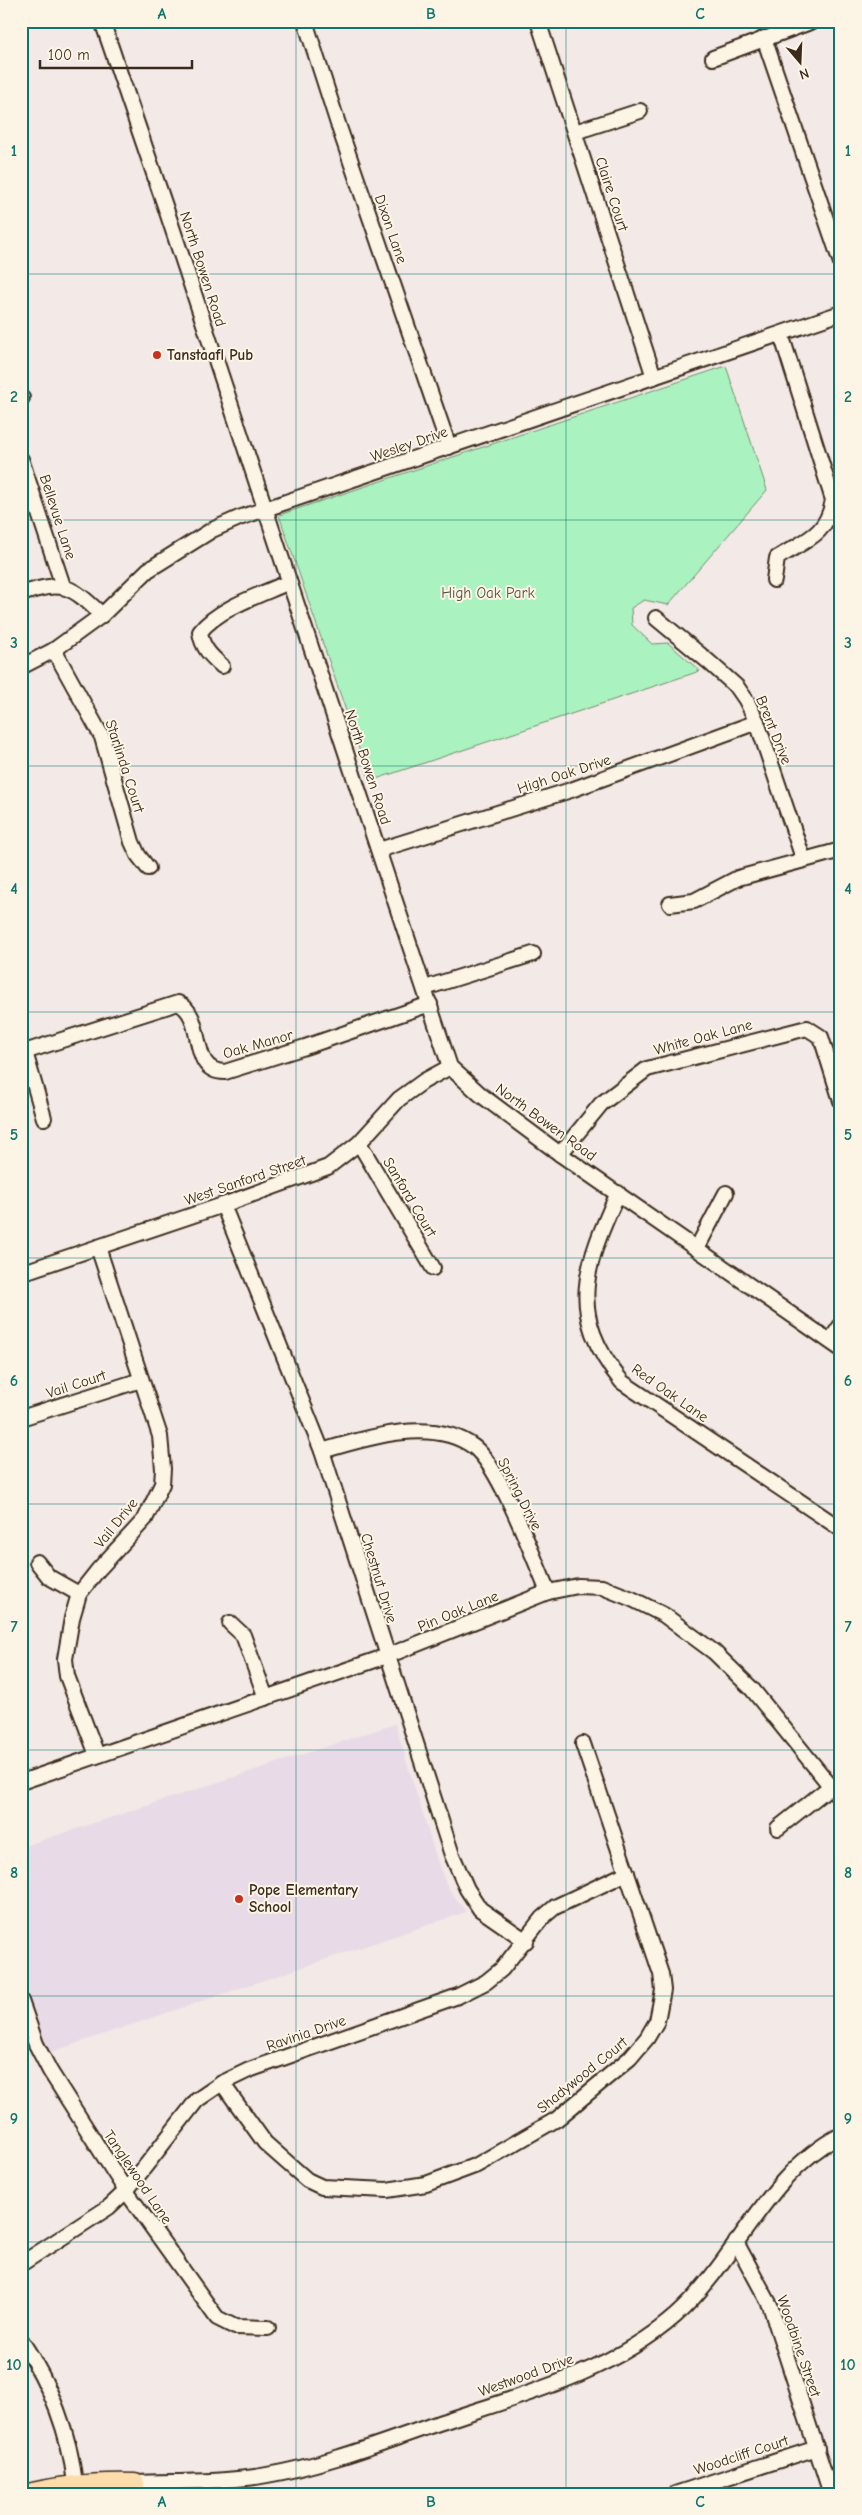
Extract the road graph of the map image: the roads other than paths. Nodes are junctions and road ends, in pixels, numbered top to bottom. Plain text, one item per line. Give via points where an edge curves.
1 (102, 21) edge
2 (305, 21) edge
3 (538, 21) edge
4 (813, 21) edge
5 (764, 38) junction
6 (713, 58) dead end
7 (640, 111) dead end
8 (575, 132) junction
9 (841, 264) edge
10 (841, 313) edge
11 (781, 334) junction
12 (654, 377) junction
13 (449, 447) junction
14 (21, 459) edge
15 (27, 493) edge
16 (265, 509) junction
17 (774, 580) dead end
18 (290, 582) junction
19 (63, 586) junction
20 (21, 594) edge
21 (102, 615) junction
22 (656, 618) dead end
23 (54, 650) junction
24 (222, 666) dead end
25 (21, 667) edge
26 (757, 722) junction
27 (379, 850) junction
28 (841, 850) edge
29 (803, 858) junction
30 (148, 868) dead end
31 (670, 904) dead end
32 (533, 954) dead end
33 (425, 988) junction
34 (430, 1004) junction
35 (23, 1053) edge
36 (450, 1067) junction
37 (841, 1101) edge
38 (44, 1118) dead end
39 (359, 1143) junction
40 (560, 1154) junction
41 (618, 1193) junction
42 (726, 1193) dead end
43 (223, 1205) junction
44 (98, 1247) junction
45 (696, 1248) junction
46 (433, 1268) dead end
47 (21, 1273) edge
48 (841, 1325) edge
49 (835, 1345) edge
50 (142, 1380) junction
51 (21, 1418) edge
52 (322, 1451) junction
53 (841, 1529) edge
54 (37, 1562) dead end
55 (548, 1592) junction
56 (79, 1594) junction
57 (230, 1622) dead end
58 (387, 1656) junction
59 (266, 1698) junction
60 (583, 1744) dead end
61 (98, 1755) junction
62 (21, 1782) edge
63 (831, 1786) junction
64 (841, 1799) edge
65 (778, 1828) dead end
66 (627, 1873) junction
67 (526, 1941) junction
68 (21, 2001) edge
69 (222, 2083) junction
70 (841, 2135) edge
71 (126, 2191) junction
72 (736, 2242) junction
73 (21, 2264) edge
74 (268, 2328) dead end
75 (21, 2340) edge
76 (817, 2448) junction
77 (81, 2483) junction
78 (135, 2488) edge
79 (25, 2494) edge
80 (105, 2494) edge
81 (675, 2494) edge
82 (831, 2494) edge

1 - 16 street, North Bowen Road
2 - 13 street, Dixon Lane
3 - 8 street, Claire Court
4 - 5 street
5 - 6 street
5 - 9 street
7 - 8 street
8 - 12 street, Claire Court
10 - 11 street, Wesley Drive
11 - 12 street, Wesley Drive
11 - 17 street via 833,500 830,518 823,529 776,558
12 - 13 street, Wesley Drive
13 - 16 street, Wesley Drive
14 - 15 street, Bellevue Lane
15 - 19 street, Bellevue Lane
16 - 18 street, North Bowen Road
16 - 21 street, Wesley Drive via 212,530 148,570
18 - 24 street via 238,605 200,632 201,642
18 - 27 street, North Bowen Road
19 - 20 street via 45,586
19 - 21 street via 80,595
21 - 23 street, Wesley Drive
22 - 26 street, Brent Drive via 737,687
23 - 25 street, Wesley Drive
23 - 30 street, Starlinda Court via 102,737 132,842
26 - 27 street, High Oak Drive via 571,790
26 - 29 street, Brent Drive
27 - 33 street, North Bowen Road
28 - 29 street
29 - 31 street via 738,878 694,901
32 - 33 street
33 - 34 street, North Bowen Road
34 - 35 street, Oak Manor via 225,1072 217,1072 204,1063 191,1013 178,1003
34 - 36 street, North Bowen Road
35 - 38 street
36 - 39 street, West Sanford Street via 399,1099
36 - 40 street, North Bowen Road via 481,1095
37 - 40 street, White Oak Lane via 821,1037 807,1028 647,1069 601,1104
39 - 43 street, West Sanford Street via 328,1167
39 - 46 street, Sanford Court
40 - 41 street, North Bowen Road
41 - 45 street, North Bowen Road
41 - 53 street, Red Oak Lane via 594,1246 587,1276 588,1312 593,1334 607,1363 622,1382
42 - 45 street
43 - 44 street, West Sanford Street
43 - 52 street, Chestnut Drive
44 - 47 street, West Sanford Street
44 - 50 street, Vail Drive
45 - 49 street, North Bowen Road
48 - 49 street
50 - 51 street, Vail Court
50 - 56 street, Vail Drive via 160,1436 162,1484 144,1518
52 - 55 street, Spring Drive via 396,1432 450,1436 475,1448 490,1466 504,1492
52 - 58 street, Chestnut Drive
54 - 56 street via 49,1577
55 - 58 street, Pin Oak Lane
55 - 63 street, Pin Oak Lane via 578,1586 602,1587 664,1615 714,1652 752,1689
56 - 61 street, Vail Drive via 65,1659 67,1676
57 - 59 street via 243,1635
58 - 59 street, Pin Oak Lane
58 - 67 street, Chestnut Drive via 452,1855 467,1889 480,1909
59 - 61 street, Pin Oak Lane
60 - 66 street, Shadywood Court
61 - 62 street, Pin Oak Lane
63 - 64 street, Pin Oak Lane
63 - 65 street
66 - 67 street, Ravinia Drive via 555,1907 542,1918
66 - 69 street, Shadywood Court via 661,1974 663,1990 657,2021 638,2050 558,2119 476,2165 445,2178 404,2189 322,2187 294,2170 266,2143
67 - 69 street, Ravinia Drive via 486,1982 458,1996 249,2070
68 - 71 street, Tanglewood Lane via 36,2044 50,2071
69 - 71 street, Ravinia Drive via 197,2100
70 - 72 street, Westwood Drive via 785,2176
71 - 73 street, Ravinia Drive via 109,2207
71 - 74 street, Tanglewood Lane via 217,2318 235,2328
72 - 76 street, Woodbine Street via 770,2305
72 - 78 street, Westwood Drive via 697,2295 675,2316 633,2347 574,2375 295,2470
75 - 77 street via 39,2368 60,2413
76 - 81 street, Woodcliff Court
76 - 82 street, Woodbine Street
77 - 78 main road
77 - 79 main road
77 - 80 main road

